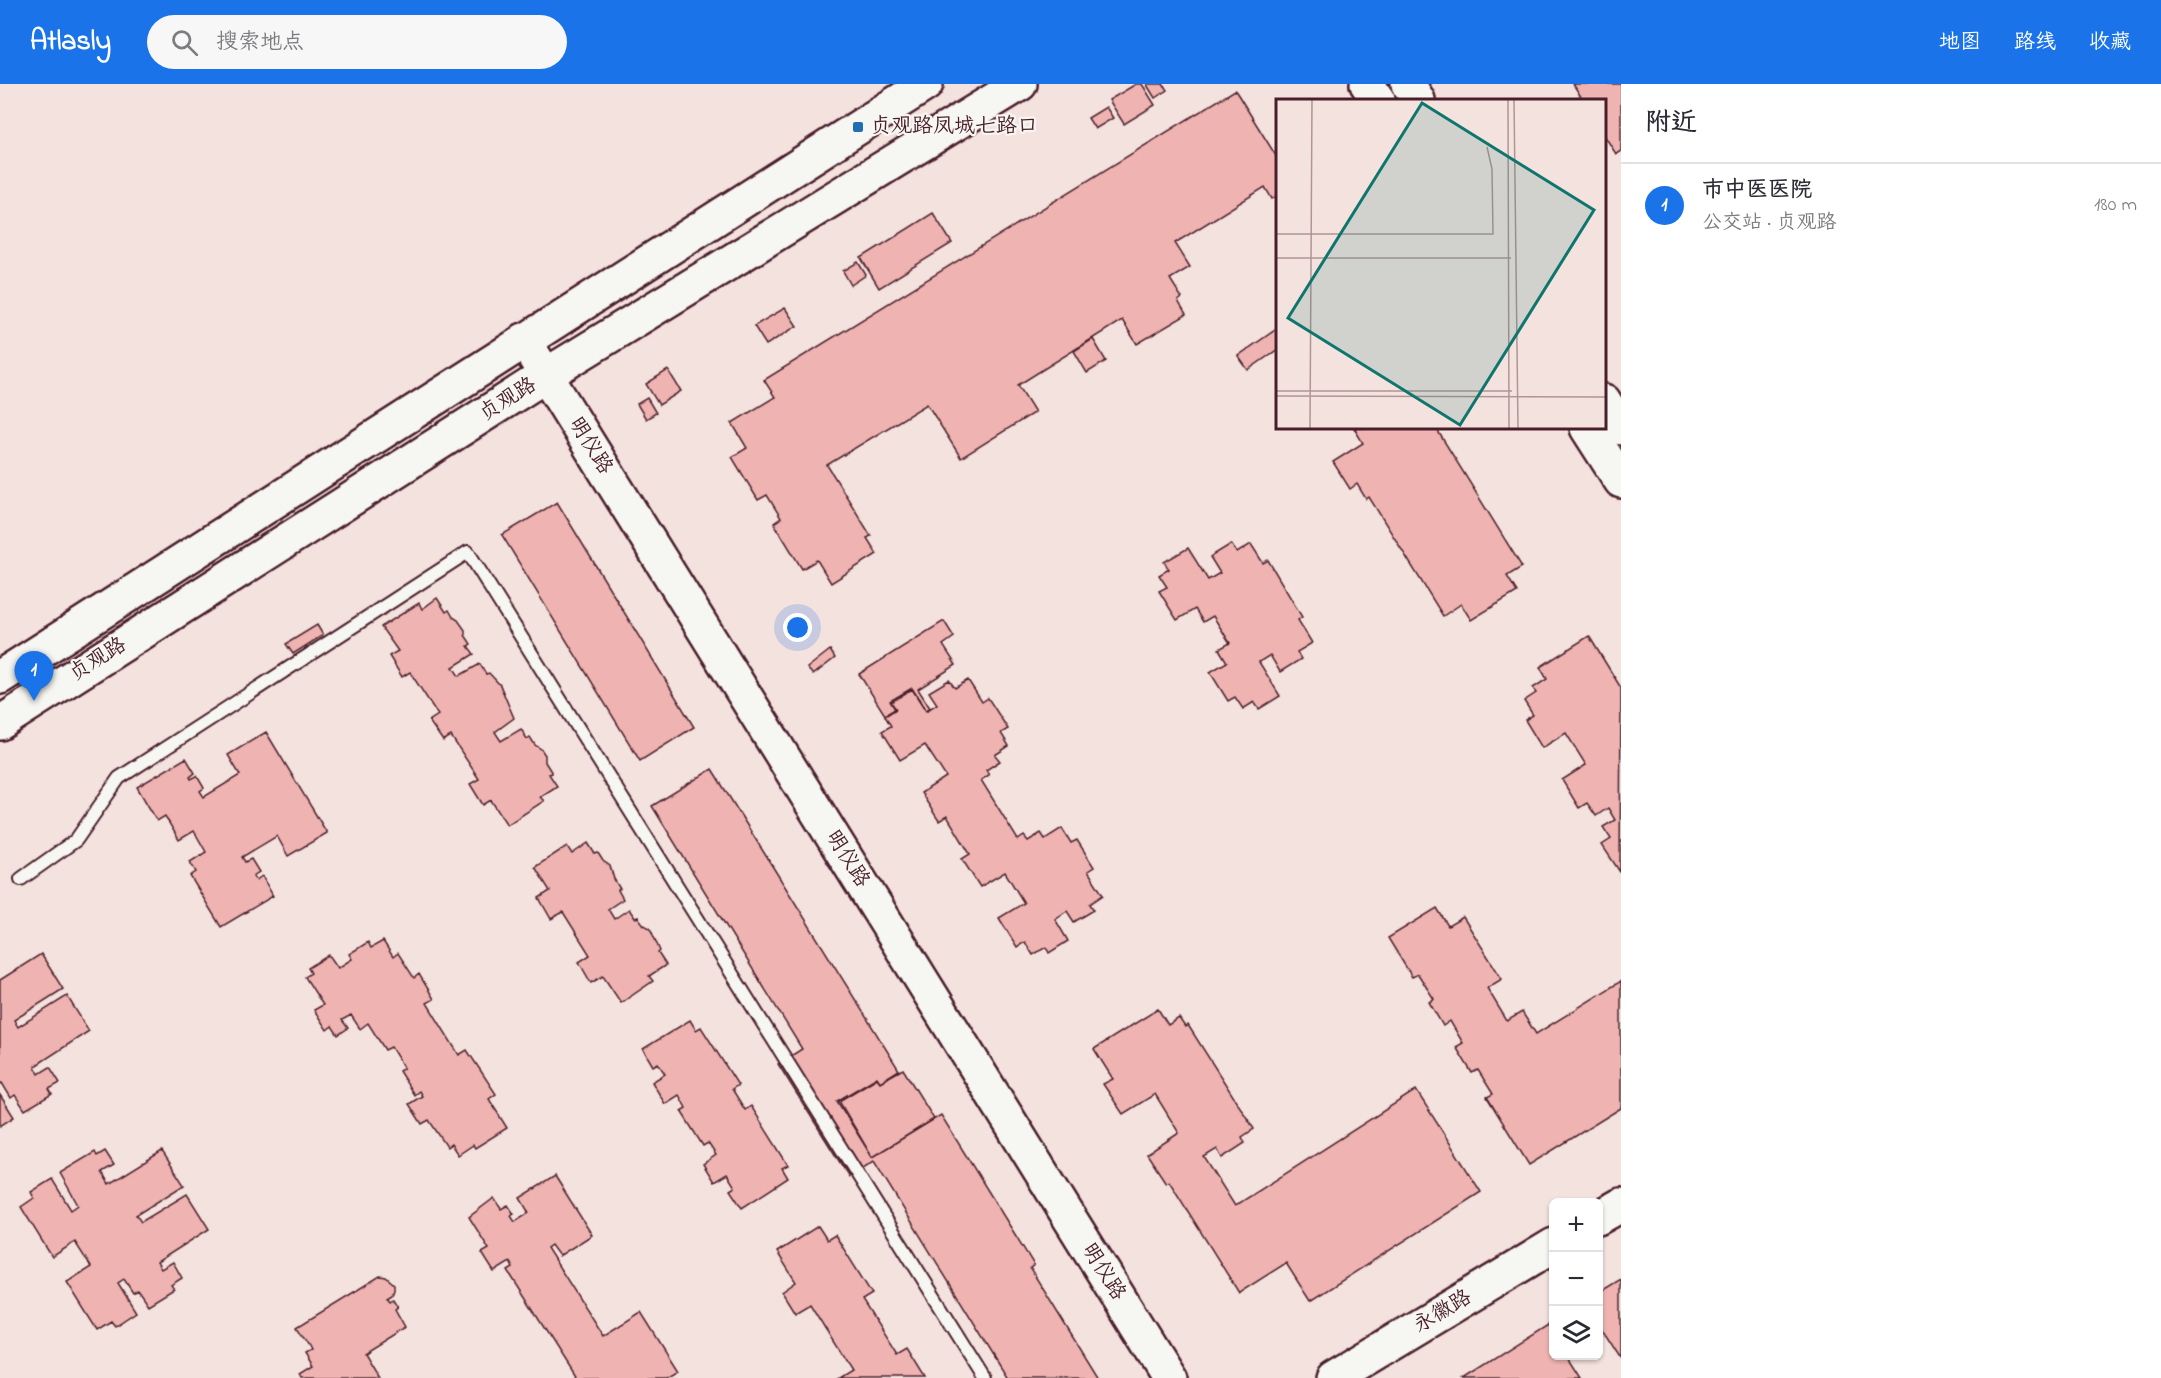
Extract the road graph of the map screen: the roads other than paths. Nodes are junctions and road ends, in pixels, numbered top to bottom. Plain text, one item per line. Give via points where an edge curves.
1 (926, 84) edge
2 (1020, 84) edge
3 (1367, 84) edge
4 (1408, 84) edge
5 (1377, 99) edge
6 (1417, 99) edge
7 (524, 340) junction
8 (546, 375) junction
9 (1606, 403) edge
10 (1621, 428) edge
11 (1588, 429) edge
12 (1621, 481) edge
13 (0, 677) edge
14 (0, 723) edge
15 (21, 879) dead end
16 (1621, 1204) edge
17 (1603, 1215) edge
18 (1549, 1248) edge
19 (985, 1378) edge
20 (1169, 1378) edge
21 (1333, 1378) edge

1 - 7 main road, 贞观路
2 - 8 main road, 贞观路
3 - 5 main road
4 - 6 main road
7 - 8 main road, 明仪路
7 - 13 main road, 贞观路
8 - 14 main road, 贞观路
8 - 20 main road, 明仪路
9 - 10 main road
11 - 12 main road
15 - 19 lane via 76,840 119,778 468,552
16 - 17 main road
18 - 21 main road, 永徽路

